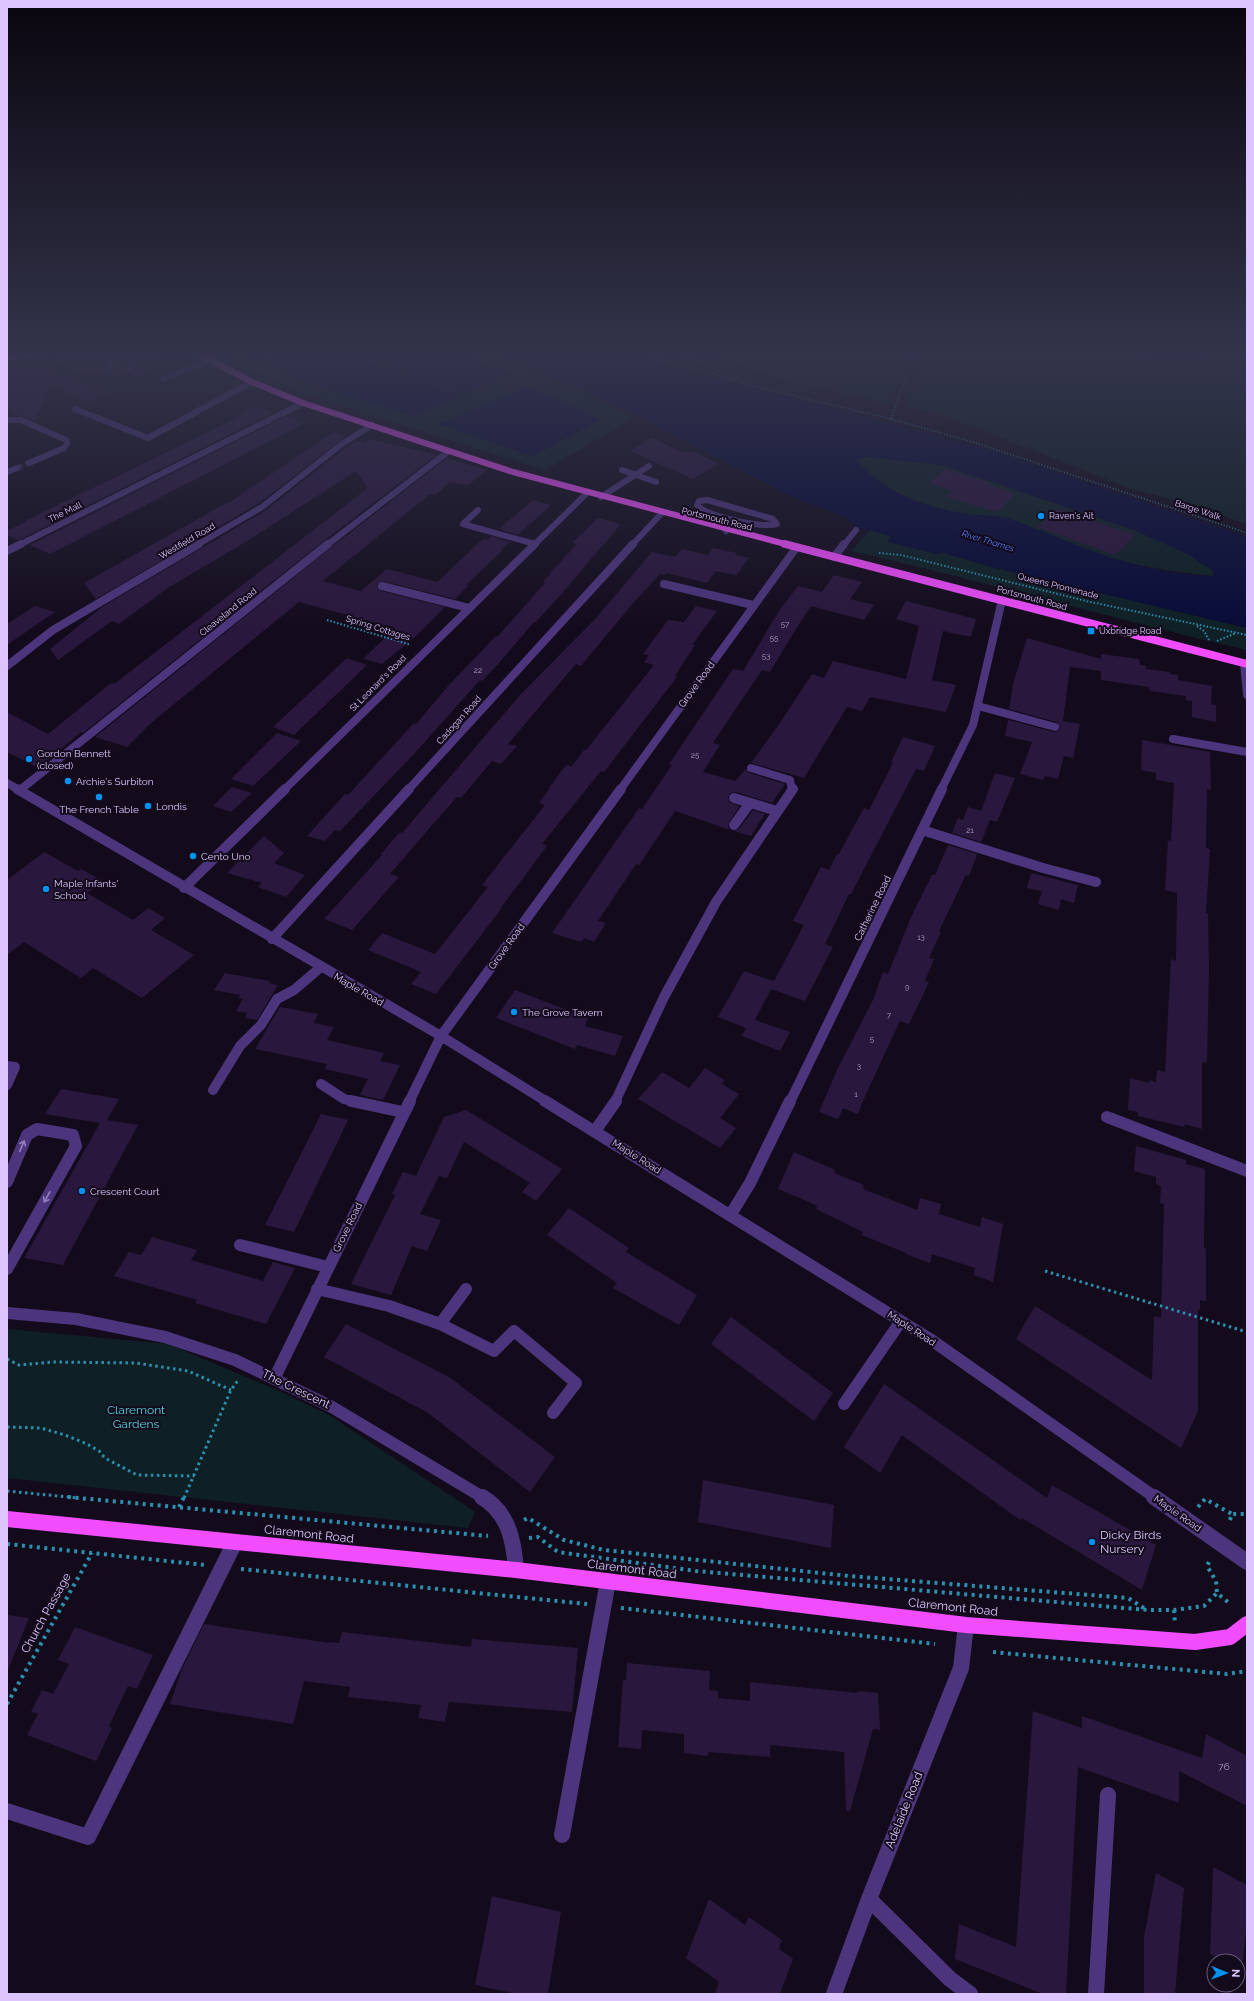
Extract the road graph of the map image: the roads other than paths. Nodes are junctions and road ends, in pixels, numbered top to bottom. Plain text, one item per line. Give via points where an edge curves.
1 (66, 445) edge
2 (218, 445) edge
3 (340, 445) edge
4 (433, 445) edge
5 (450, 451) junction
6 (29, 463) tunnel mouth
7 (649, 466) dead end
8 (17, 468) tunnel mouth
9 (622, 470) dead end
10 (7, 472) edge
11 (634, 474) junction
12 (656, 482) dead end
13 (587, 493) junction
14 (601, 497) junction
15 (478, 510) dead end
16 (661, 514) junction
17 (735, 520) junction
18 (726, 530) junction
19 (856, 530) dead end
20 (535, 544) junction
21 (796, 548) junction
22 (7, 551) edge
23 (834, 557) junction
24 (664, 584) dead end
25 (382, 586) dead end
26 (1002, 600) junction
27 (753, 606) junction
28 (469, 608) junction
29 (1246, 663) edge
30 (7, 666) edge
31 (1247, 695) edge
32 (978, 706) junction
33 (1055, 727) dead end
34 (1173, 739) dead end
35 (1247, 752) edge
36 (751, 768) dead end
37 (7, 783) edge
38 (20, 790) junction
39 (734, 798) dead end
40 (750, 803) junction
41 (777, 811) junction
42 (734, 825) dead end
43 (922, 830) junction
44 (1096, 882) dead end
45 (184, 888) junction
46 (272, 939) junction
47 (321, 967) junction
48 (441, 1036) junction
49 (7, 1066) edge
50 (321, 1084) dead end
51 (7, 1085) edge
52 (213, 1090) dead end
53 (404, 1112) junction
54 (1106, 1116) dead end
55 (596, 1131) junction
56 (1247, 1171) edge
57 (7, 1182) edge
58 (731, 1214) junction
59 (240, 1245) dead end
60 (328, 1267) junction
61 (7, 1269) edge
62 (317, 1289) junction
63 (466, 1289) dead end
64 (7, 1313) edge
65 (901, 1321) junction
66 (440, 1324) junction
67 (274, 1379) junction
68 (844, 1404) dead end
69 (554, 1413) dead end
70 (7, 1519) edge
71 (235, 1542) junction
72 (1247, 1562) edge
73 (516, 1570) junction
74 (608, 1581) junction
75 (1247, 1624) edge
76 (966, 1625) junction
77 (1108, 1795) dead end
78 (7, 1811) edge
79 (562, 1835) dead end
80 (869, 1899) junction
81 (834, 1994) edge
82 (970, 1994) edge
83 (1096, 1994) edge

1 - 6 street
2 - 22 street, The Mall
3 - 30 street, Westfield Road via 262,507 53,630
4 - 5 main road, Portsmouth Road
5 - 13 main road, Portsmouth Road
5 - 38 street, Cleaveland Road via 390,495
7 - 11 street
8 - 10 street
9 - 11 street
11 - 12 street
11 - 14 street
13 - 14 main road, Portsmouth Road
13 - 20 street, St Leonard's Road
14 - 16 main road, Portsmouth Road
15 - 20 street via 463,524
16 - 18 main road, Portsmouth Road
16 - 46 street, Cadogan Road
17 - 17 street via 702,510 697,505 699,501 707,500 773,519 777,524 769,526
17 - 18 street
18 - 21 main road, Portsmouth Road
19 - 23 street
20 - 28 street, St Leonard's Road
21 - 23 main road, Portsmouth Road
21 - 27 street, Grove Road
23 - 26 main road, Portsmouth Road
24 - 27 street
25 - 28 street
26 - 29 main road, Portsmouth Road
26 - 32 street, Catherine Road
27 - 48 street, Grove Road
28 - 45 street, St Leonard's Road
29 - 31 street
32 - 33 street
32 - 43 street, Catherine Road via 973,726
34 - 35 street
36 - 41 street via 790,780 793,789
37 - 38 street, Maple Road
38 - 45 street, Maple Road
39 - 40 street
40 - 41 street
40 - 42 street
41 - 55 street via 716,902 664,997 617,1099
43 - 44 street
43 - 58 street, Catherine Road via 750,1183
45 - 46 street, Maple Road
46 - 47 street, Maple Road
47 - 48 street, Maple Road
47 - 52 street via 294,990 277,999 261,1025 240,1046
48 - 53 street, Grove Road
48 - 55 street, Maple Road
49 - 51 street via 15,1067
50 - 53 street via 344,1099
53 - 60 street, Grove Road
54 - 56 street
55 - 58 street, Maple Road
57 -> 61 street via 27,1135 37,1129 73,1135 76,1146
58 - 65 street, Maple Road
59 - 60 street
60 - 62 street, Grove Road
62 - 66 street via 389,1306
62 - 67 street, Grove Road
63 - 66 street
64 - 67 street, The Crescent via 76,1320 165,1337 248,1366
65 - 68 street
65 - 72 street, Maple Road
66 - 69 street via 494,1351 514,1331 576,1383
67 - 73 street, The Crescent via 332,1407 488,1500 503,1515 514,1540
70 - 71 main road, Claremont Road
71 - 73 main road, Claremont Road
71 - 78 street via 88,1837
73 - 74 main road, Claremont Road
74 - 76 main road, Claremont Road
74 - 79 street
75 - 76 main road, Claremont Road via 1240,1632 1227,1639 1195,1642
76 - 80 street, Adelaide Road via 961,1668
77 - 83 street
80 - 81 street, Adelaide Road
80 - 82 street via 950,1979

